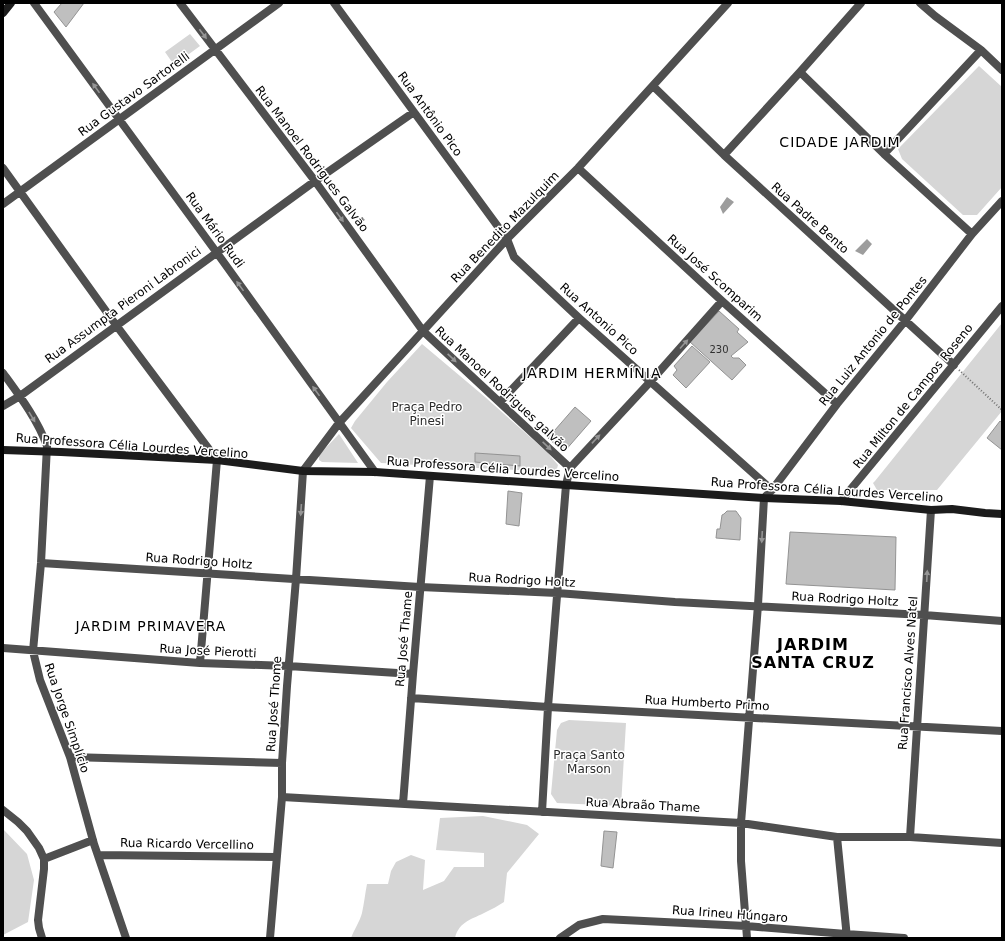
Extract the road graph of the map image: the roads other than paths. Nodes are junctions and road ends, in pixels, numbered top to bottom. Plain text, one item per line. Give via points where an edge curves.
1 (11, 3) edge
2 (34, 3) edge
3 (180, 3) edge
4 (279, 3) edge
5 (334, 3) edge
6 (728, 3) edge
7 (861, 3) edge
8 (920, 3) edge
9 (3, 13) edge
10 (215, 50) junction
11 (981, 50) junction
12 (1002, 70) edge
13 (800, 72) junction
14 (653, 86) junction
15 (414, 112) junction
16 (119, 120) junction
17 (884, 154) junction
18 (724, 155) junction
19 (3, 168) edge
20 (578, 168) junction
21 (315, 181) junction
22 (20, 192) junction
23 (1002, 201) edge
24 (3, 204) edge
25 (972, 234) junction
26 (507, 239) junction
27 (217, 253) junction
28 (722, 301) junction
29 (1002, 306) edge
30 (579, 318) junction
31 (905, 321) junction
32 (116, 325) junction
33 (423, 331) junction
34 (954, 365) junction
35 (3, 373) edge
36 (650, 382) junction
37 (20, 396) junction
38 (500, 402) junction
39 (837, 404) junction
40 (3, 406) edge
41 (339, 423) junction
42 (3, 450) edge
43 (47, 451) junction
44 (217, 460) junction
45 (570, 468) junction
46 (303, 471) junction
47 (375, 472) junction
48 (430, 476) junction
49 (566, 486) junction
50 (772, 490) junction
51 (764, 498) junction
52 (841, 501) junction
53 (931, 510) junction
54 (1002, 514) edge
55 (40, 563) junction
56 (208, 574) junction
57 (296, 579) junction
58 (420, 587) junction
59 (557, 593) junction
60 (758, 606) junction
61 (924, 615) junction
62 (1002, 621) edge
63 (3, 648) edge
64 (33, 651) junction
65 (200, 664) junction
66 (288, 666) junction
67 (413, 674) junction
68 (411, 698) junction
69 (548, 707) junction
70 (750, 717) junction
71 (917, 726) junction
72 (1002, 731) edge
73 (70, 757) junction
74 (282, 763) junction
75 (282, 796) junction
76 (403, 804) junction
77 (3, 810) edge
78 (542, 812) junction
79 (741, 823) junction
80 (837, 836) junction
81 (910, 837) junction
82 (93, 840) junction
83 (1002, 843) edge
84 (98, 855) junction
85 (276, 857) junction
86 (44, 859) junction
87 (746, 926) junction
88 (846, 936) edge
89 (42, 938) edge
90 (126, 938) edge
91 (270, 938) edge
92 (560, 938) edge
93 (747, 938) edge
94 (904, 938) edge

1 - 9 main road
16 -> 2 street, Rua Mário Rudi
3 -> 10 street, Rua Manoel Rodrigues Galvão
4 - 10 street, Rua Gustavo Sartorelli
5 - 15 street, Rua Antônio Pico
6 - 14 street, Rua Benedito Mazulquim
7 - 13 street
8 - 11 street
10 - 16 street, Rua Gustavo Sartorelli
10 - 21 street, Rua Manoel Rodrigues Galvão
11 - 12 street
11 - 17 street
13 - 17 street
13 - 18 street
14 - 18 street, Rua Padre Bento
14 - 20 street, Rua Benedito Mazulquim
15 - 21 street, Rua Assumpta Pieroni Labronici
15 - 26 street, Rua Antônio Pico
16 - 22 street, Rua Gustavo Sartorelli
16 - 27 street, Rua Mário Rudi
17 - 25 street
18 - 31 street, Rua Padre Bento
19 - 22 street
20 - 26 street, Rua Benedito Mazulquim
20 - 28 street, Rua José Scomparim
21 - 27 street, Rua Assumpta Pieroni Labronici
21 -> 33 street, Rua Manoel Rodrigues Galvão
22 - 24 street, Rua Gustavo Sartorelli
22 - 32 street
23 - 25 street, Rua Luiz Antonio de Pontes
25 - 31 street, Rua Luiz Antonio de Pontes
26 - 30 street, Rua Antonio Pico via 514,256
26 - 33 street, Rua Benedito Mazulquim
27 - 32 street, Rua Assumpta Pieroni Labronici
41 -> 27 street, Rua Mário Rudi
36 -> 28 street
28 - 39 street, Rua José Scomparim
29 - 34 street, Rua Milton de Campos Roseno
30 - 36 street, Rua Antonio Pico
30 - 38 street
31 - 34 street, Rua Padre Bento
31 - 39 street, Rua Luiz Antonio de Pontes
32 - 37 street, Rua Assumpta Pieroni Labronici
32 - 44 street
33 -> 38 street, Rua Manoel Rodrigues galvão
33 - 41 street, Rua Benedito Mazulquim
34 - 52 street, Rua Milton de Campos Roseno
35 - 37 street, Rua Jorge Simplício
45 -> 36 street
36 - 50 street, Rua Antonio Pico
37 - 40 street, Rua Assumpta Pieroni Labronici
37 -> 43 street, Rua Jorge Simplício via 44,436
38 -> 45 street, Rua Manoel Rodrigues galvão
39 - 50 street, Rua Luiz Antonio de Pontes
41 - 46 street, Rua Benedito Mazulquim
41 - 47 street, Rua Mário Rudi
42 - 43 main road, Rua Professora Célia Lourdes Vercelino
43 - 44 main road, Rua Professora Célia Lourdes Vercelino
43 - 55 street, Rua Jorge Simplício
44 - 46 main road, Rua Professora Célia Lourdes Vercelino
44 - 56 street
45 - 49 street, Rua Manoel Rodrigues galvão
46 - 47 main road, Rua Professora Célia Lourdes Vercelino
46 -> 57 street, Rua José Thome
47 - 48 main road, Rua Professora Célia Lourdes Vercelino
48 - 49 main road, Rua Professora Célia Lourdes Vercelino
48 - 58 street, Rua José Thame
49 - 51 main road, Rua Professora Célia Lourdes Vercelino
49 - 59 street, Rua Manoel Rodrigues galvão
50 - 51 street, Rua Luiz Antonio de Pontes
51 - 52 main road, Rua Professora Célia Lourdes Vercelino
51 -> 60 street
52 - 53 main road, Rua Professora Célia Lourdes Vercelino
53 - 54 main road, Rua Professora Célia Lourdes Vercelino via 952,509
61 -> 53 street, Rua Francisco Alves Natel
55 - 56 street, Rua Rodrigo Holtz
55 - 64 street, Rua Jorge Simplício
56 - 57 street, Rua Rodrigo Holtz
56 - 65 street
57 - 58 street, Rua Rodrigo Holtz
57 - 66 street, Rua José Thome
58 - 59 street, Rua Rodrigo Holtz
58 - 67 street, Rua José Thame
59 - 60 street, Rua Rodrigo Holtz
59 - 69 street, Rua Manoel Rodrigues galvão
60 - 61 street, Rua Rodrigo Holtz
60 - 70 street
61 - 62 street, Rua Rodrigo Holtz
61 - 71 street, Rua Francisco Alves Natel
63 - 64 street, Rua José Pierotti
64 - 65 street, Rua José Pierotti
64 - 73 street, Rua Jorge Simplício via 40,680
65 - 66 street, Rua José Pierotti
66 - 67 street, Rua José Pierotti
66 - 74 street, Rua José Thome
67 - 68 street, Rua José Thame
68 - 69 street, Rua Humberto Primo
68 - 76 street, Rua José Thame
69 - 70 street, Rua Humberto Primo
69 - 78 street, Rua Manoel Rodrigues galvão
70 - 71 street, Rua Humberto Primo
70 - 79 street
71 - 72 street, Rua Humberto Primo
71 - 81 street, Rua Francisco Alves Natel
73 - 74 street
73 - 82 street, Rua Jorge Simplício
74 - 75 street, Rua José Thome
75 - 76 street, Rua Abraão Thame
75 - 85 street, Rua José Thome
76 - 78 street, Rua Abraão Thame
77 - 86 street via 26,831
78 - 79 street, Rua Abraão Thame
79 - 80 street, Rua Abraão Thame
79 - 87 street
80 - 81 street, Rua Abraão Thame
80 - 88 street
81 - 83 street, Rua Abraão Thame
82 - 84 street, Rua Jorge Simplício
82 - 86 street
84 - 85 street, Rua Ricardo Vercellino
84 - 90 street, Rua Jorge Simplício
85 - 91 street, Rua José Thome
86 - 89 street via 38,920
87 - 88 street, Rua Irineu Húngaro
87 - 92 street, Rua Irineu Húngaro via 603,918 579,925
87 - 93 street
88 - 94 street, Rua Irineu Húngaro

